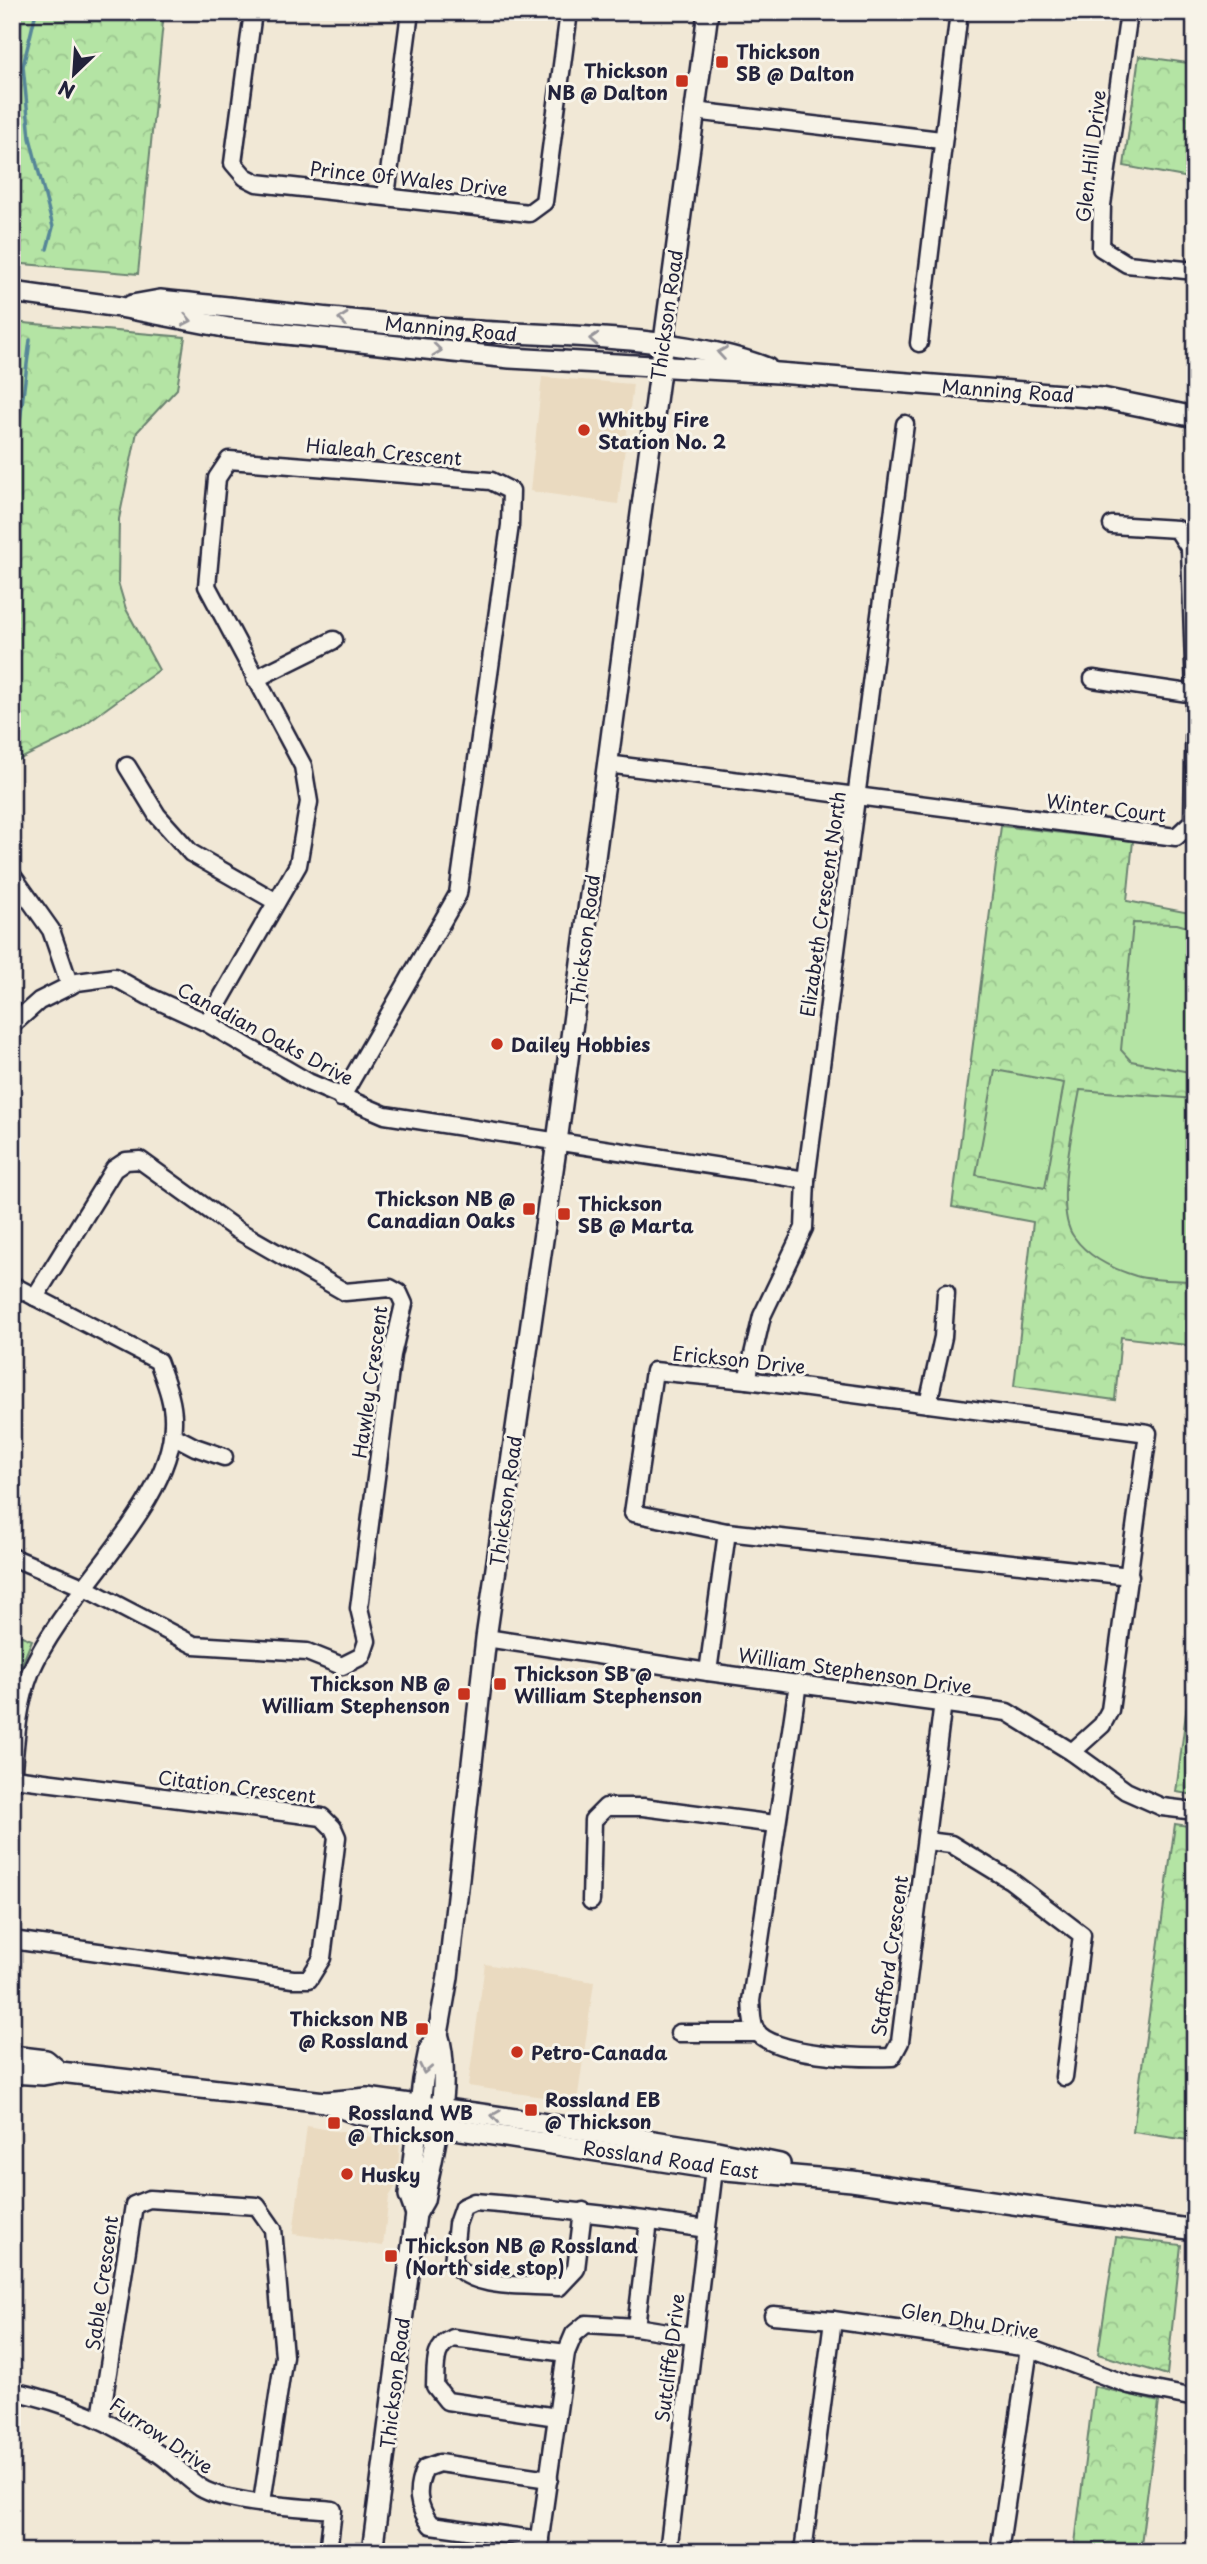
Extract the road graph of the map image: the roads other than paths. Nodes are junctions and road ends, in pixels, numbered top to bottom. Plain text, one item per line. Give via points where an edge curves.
1 (253, 12) edge
2 (410, 12) edge
3 (569, 12) edge
4 (708, 12) edge
5 (958, 12) edge
6 (1129, 12) edge
7 (695, 111) junction
8 (941, 140) junction
9 (386, 196) junction
10 (1195, 271) edge
11 (12, 292) edge
12 (120, 307) junction
13 (919, 343) dead end
14 (662, 344) junction
15 (659, 365) junction
16 (778, 373) junction
17 (1195, 417) edge
18 (905, 424) dead end
19 (1112, 525) dead end
20 (334, 640) dead end
21 (255, 679) junction
22 (1093, 679) dead end
23 (1195, 694) edge
24 (607, 764) junction
25 (127, 766) dead end
26 (858, 797) junction
27 (12, 875) edge
28 (275, 901) junction
29 (70, 986) junction
30 (207, 1023) junction
31 (12, 1025) edge
32 (341, 1098) junction
33 (557, 1142) junction
34 (806, 1181) junction
35 (12, 1284) edge
36 (946, 1293) dead end
37 (35, 1297) junction
38 (747, 1380) junction
39 (928, 1404) junction
40 (172, 1435) junction
41 (224, 1457) dead end
42 (727, 1532) junction
43 (12, 1557) edge
44 (1130, 1576) junction
45 (83, 1587) junction
46 (485, 1638) junction
47 (708, 1672) junction
48 (799, 1683) junction
49 (943, 1702) junction
50 (1072, 1752) junction
51 (12, 1780) edge
52 (1195, 1811) edge
53 (775, 1824) junction
54 (927, 1842) junction
55 (591, 1901) dead end
56 (12, 1940) edge
57 (679, 2033) dead end
58 (758, 2033) junction
59 (12, 2056) edge
60 (60, 2072) junction
61 (12, 2073) edge
62 (1064, 2077) dead end
63 (428, 2116) junction
64 (714, 2169) junction
65 (852, 2181) junction
66 (583, 2211) junction
67 (649, 2221) junction
68 (706, 2229) junction
69 (1195, 2230) edge
70 (773, 2315) dead end
71 (833, 2320) junction
72 (636, 2327) junction
73 (692, 2336) junction
74 (1029, 2348) junction
75 (566, 2353) junction
76 (12, 2390) edge
77 (1195, 2398) edge
78 (101, 2417) junction
79 (557, 2417) junction
80 (549, 2479) junction
81 (262, 2502) junction
82 (539, 2546) edge
83 (328, 2552) edge
84 (372, 2552) edge
85 (668, 2552) edge
86 (803, 2552) edge
87 (999, 2552) edge

1 - 9 street, Prince Of Wales Drive via 233,163 257,183
2 - 9 street
3 - 9 street, Prince Of Wales Drive via 544,202 529,213
4 - 7 main road, Thickson Road
5 - 8 street
6 - 10 street, Glen Hill Drive via 1102,205 1101,248 1127,264
7 - 8 street
7 - 14 main road, Thickson Road
8 - 13 street
11 - 12 main road, Manning Road
14 -> 12 main road, Manning Road via 421,327 160,299
12 -> 15 main road, Manning Road via 229,328 510,358
14 - 15 main road, Thickson Road
16 -> 14 main road, Manning Road via 732,354
15 - 16 main road, Manning Road
15 - 24 main road, Thickson Road
16 - 17 main road, Manning Road via 1102,398
18 - 26 street, Elizabeth Crescent North
19 - 23 street, Winter Court via 1177,529 1190,549
20 - 21 street
21 - 28 street, Hialeah Crescent via 303,766 309,802 298,865
21 - 32 street, Hialeah Crescent via 207,586 217,478 229,460 491,481 511,491 458,894
22 - 23 street
23 - 26 street, Winter Court via 1193,821 1176,837
24 - 26 street
24 - 33 main road, Thickson Road
25 - 28 street via 157,815 191,853
26 - 34 street, Elizabeth Crescent North
27 - 29 street via 51,930
28 - 30 street, Hialeah Crescent
29 - 30 street, Canadian Oaks Drive via 114,977
29 - 31 street, Canadian Oaks Drive via 39,1001
30 - 32 street, Canadian Oaks Drive
32 - 33 street, Canadian Oaks Drive via 385,1115
33 - 34 street, Canadian Oaks Drive
33 - 46 main road, Thickson Road
34 - 38 street, Elizabeth Crescent North via 803,1228 762,1316
35 - 37 street
36 - 39 street via 943,1337
37 - 40 street via 158,1361 169,1390
37 - 45 street, Hawley Crescent via 114,1170 126,1161 140,1160 237,1230 345,1292 390,1288 404,1304 392,1355 359,1608 367,1641 362,1656 342,1666 307,1652 194,1644
38 - 39 street, Erickson Drive
38 - 42 street, Erickson Drive via 653,1371 634,1513
39 - 44 street, Erickson Drive via 1148,1433
40 - 41 street
40 - 45 street via 167,1462 144,1505
42 - 44 street, Erickson Drive
42 - 47 street
43 - 45 street
44 - 50 street, Erickson Drive via 1110,1710 1102,1726
45 - 51 street via 31,1672 18,1720
46 - 47 street, William Stephenson Drive
46 - 63 main road, Thickson Road via 438,2034 444,2054
47 - 48 street, William Stephenson Drive
48 - 49 street, William Stephenson Drive
48 - 53 street
49 - 50 street, William Stephenson Drive via 1007,1712
49 - 54 street, Stafford Crescent
50 - 52 street, William Stephenson Drive via 1126,1791 1162,1807
51 - 56 street, Citation Crescent via 322,1817 337,1837 322,1958 309,1979
53 - 55 street via 643,1807 606,1807 593,1820
53 - 58 street via 751,2001 753,2027
54 - 58 street, Stafford Crescent via 900,2042 892,2057 783,2047
54 - 62 street via 951,1844 1082,1935
57 - 58 street
59 - 60 main road, Rossland Road East via 46,2060
60 - 61 main road, Rossland Road East
60 - 63 main road, Rossland Road East via 325,2102 357,2114
63 - 64 main road, Rossland Road East
65 -> 63 main road, Rossland Road East via 717,2151
63 - 84 main road, Thickson Road via 409,2195 416,2214
64 - 65 main road, Rossland Road East
64 - 68 street, Sutcliffe Drive
65 - 69 main road, Rossland Road East
66 - 66 street via 474,2202 463,2207 457,2224 453,2263 462,2275 476,2280 559,2287 576,2269
66 - 67 street
67 - 68 street
67 - 72 street
68 - 73 street, Sutcliffe Drive
70 - 71 street, Glen Dhu Drive
71 - 74 street, Glen Dhu Drive
71 - 86 street
72 - 73 street
72 - 75 street via 586,2324 574,2334
73 - 85 street, Sutcliffe Drive
74 - 77 street, Glen Dhu Drive via 1129,2385
74 - 87 street
75 - 79 street
75 - 79 street via 453,2338 442,2343 436,2354 435,2386 447,2401
76 - 78 street, Furrow Drive via 54,2399
78 - 81 street, Furrow Drive via 161,2455 202,2489
78 - 81 street, Sable Crescent via 134,2205 149,2199 257,2206 274,2229 284,2356
79 - 80 street
80 - 82 street
80 - 82 street via 439,2463 425,2468 420,2479 418,2508 431,2525
81 - 83 street, Furrow Drive via 333,2511

